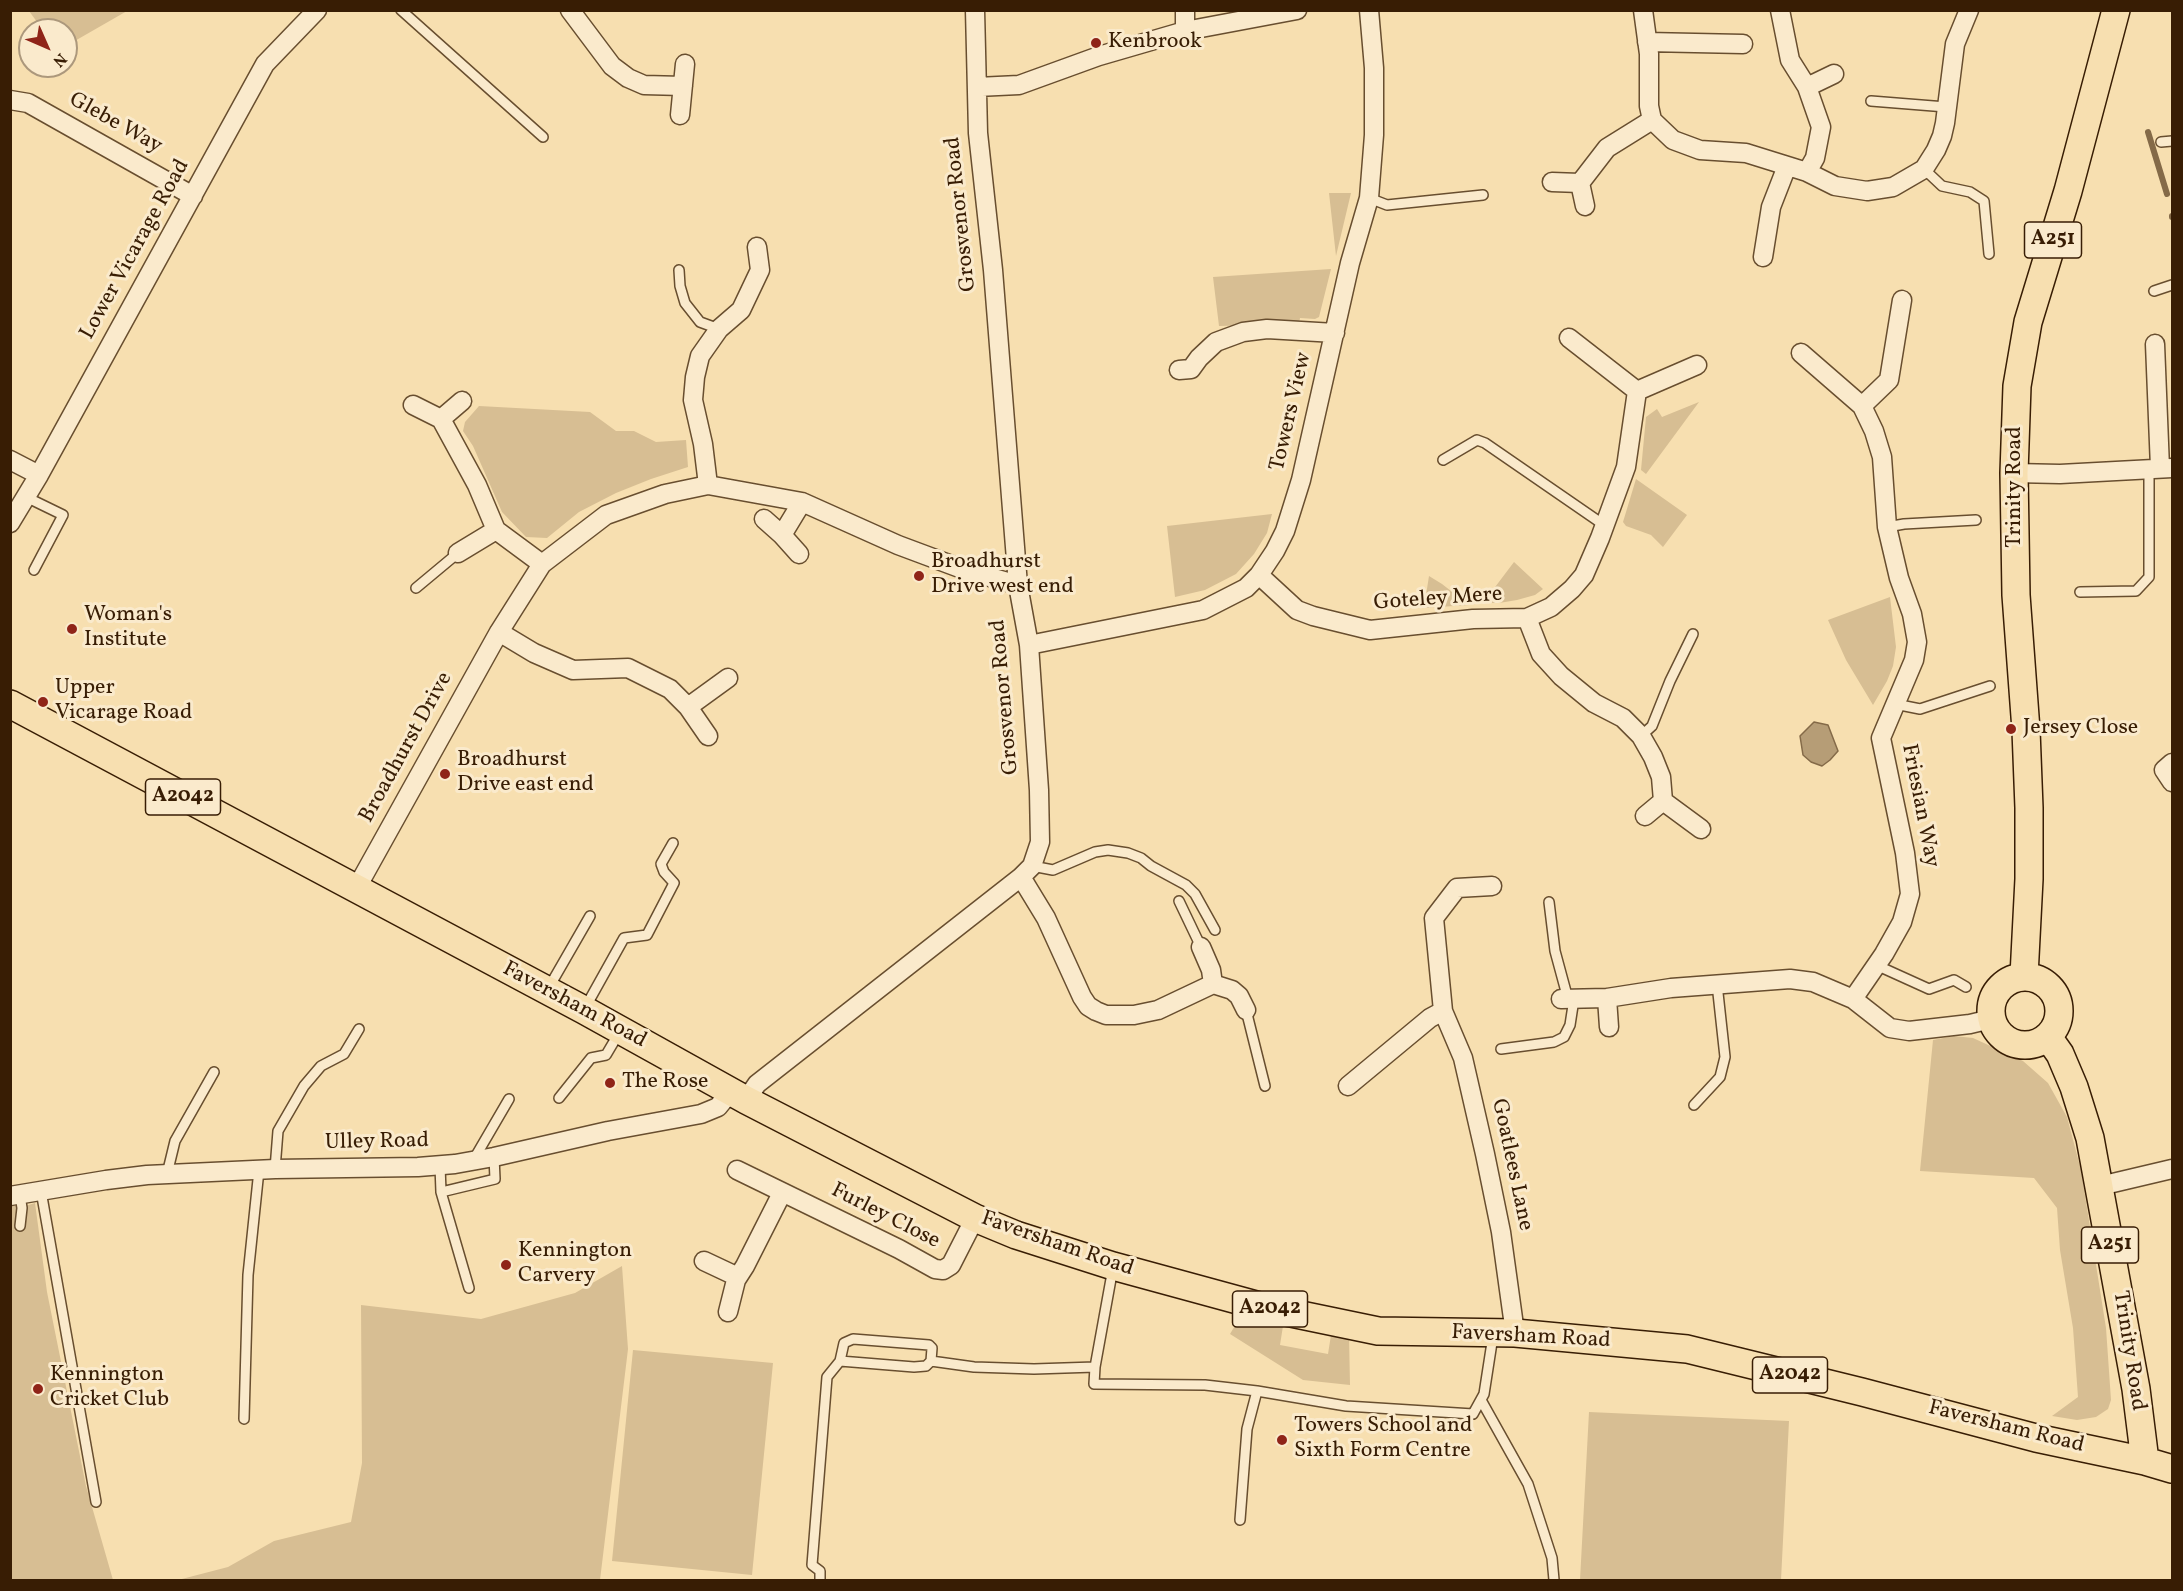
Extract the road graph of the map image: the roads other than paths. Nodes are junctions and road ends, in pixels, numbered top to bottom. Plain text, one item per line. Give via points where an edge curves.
1 (317, 10) edge
2 (401, 10) edge
3 (570, 10) edge
4 (975, 10) edge
5 (1185, 10) edge
6 (1297, 10) edge
7 (1369, 10) edge
8 (1643, 10) edge
9 (1780, 10) edge
10 (1969, 10) edge
11 (2116, 10) edge
12 (1185, 31) junction
13 (1647, 42) junction
14 (1743, 44) dead end
15 (685, 64) dead end
16 (1834, 74) dead end
17 (683, 86) junction
18 (977, 87) junction
19 (1808, 87) junction
20 (10, 100) edge
21 (1870, 101) dead end
22 (1946, 107) junction
23 (680, 115) dead end
24 (1652, 120) junction
25 (543, 137) dead end
26 (2172, 141) edge
27 (2161, 142) dead end
28 (1787, 166) junction
29 (1924, 169) junction
30 (1807, 172) junction
31 (1552, 182) dead end
32 (1580, 183) junction
33 (193, 195) junction
34 (1483, 195) dead end
35 (1369, 198) junction
36 (1584, 206) dead end
37 (757, 247) dead end
38 (1989, 254) dead end
39 (1763, 257) dead end
40 (679, 270) dead end
41 (2172, 285) edge
42 (2154, 291) dead end
43 (1902, 300) dead end
44 (719, 329) junction
45 (1335, 333) junction
46 (1569, 338) dead end
47 (2155, 344) dead end
48 (1801, 353) dead end
49 (1697, 365) dead end
50 (1179, 370) dead end
51 (1637, 391) junction
52 (462, 401) dead end
53 (413, 405) dead end
54 (1862, 406) junction
55 (441, 419) junction
56 (10, 460) edge
57 (1443, 460) dead end
58 (2160, 468) edge
59 (2014, 473) junction
60 (39, 474) junction
61 (708, 486) junction
62 (26, 497) junction
63 (802, 502) junction
64 (764, 519) dead end
65 (1976, 520) dead end
66 (10, 523) edge
67 (1604, 525) junction
68 (1887, 527) junction
69 (496, 530) junction
70 (782, 535) junction
71 (458, 553) joint
72 (799, 554) dead end
73 (542, 564) junction
74 (34, 570) dead end
75 (1259, 575) junction
76 (1018, 585) junction
77 (416, 588) dead end
78 (2080, 592) dead end
79 (1527, 618) junction
80 (500, 632) junction
81 (1693, 634) dead end
82 (1029, 645) junction
83 (728, 678) dead end
84 (1990, 687) dead end
85 (10, 704) edge
86 (1895, 704) junction
87 (688, 707) junction
88 (708, 736) dead end
89 (1641, 736) junction
90 (2172, 763) edge
91 (2172, 782) edge
92 (1663, 801) junction
93 (1645, 816) dead end
94 (1701, 829) dead end
95 (672, 843) dead end
96 (1027, 872) junction
97 (1492, 886) dead end
98 (356, 889) junction
99 (1179, 901) dead end
100 (1549, 902) dead end
101 (590, 916) dead end
102 (1215, 930) dead end
103 (1201, 947) joint
104 (1876, 965) junction
105 (2024, 976) junction
106 (1213, 984) junction
107 (1717, 984) junction
108 (1966, 987) dead end
109 (547, 991) junction
110 (1607, 998) junction
111 (1568, 999) junction
112 (1853, 999) junction
113 (584, 1010) junction
114 (1246, 1010) joint
115 (1443, 1011) junction
116 (1991, 1019) junction
117 (1609, 1027) dead end
118 (359, 1029) dead end
119 (620, 1030) junction
120 (2048, 1036) junction
121 (1501, 1049) dead end
122 (214, 1072) dead end
123 (1265, 1086) dead end
124 (1348, 1086) dead end
125 (738, 1095) junction
126 (559, 1098) dead end
127 (509, 1099) dead end
128 (1694, 1105) dead end
129 (494, 1157) junction
130 (473, 1161) junction
131 (440, 1166) junction
132 (2172, 1169) edge
133 (267, 1170) junction
134 (737, 1170) dead end
135 (167, 1174) junction
136 (2100, 1186) junction
137 (41, 1191) junction
138 (441, 1192) junction
139 (782, 1193) junction
140 (15, 1196) edge
141 (975, 1218) junction
142 (20, 1226) dead end
143 (704, 1261) dead end
144 (1113, 1266) junction
145 (738, 1277) junction
146 (469, 1288) dead end
147 (728, 1312) dead end
148 (1504, 1333) junction
149 (840, 1361) junction
150 (931, 1361) junction
151 (1095, 1366) junction
152 (1257, 1391) junction
153 (1481, 1400) junction
154 (244, 1419) dead end
155 (2145, 1461) junction
156 (2172, 1469) edge
157 (96, 1502) dead end
158 (1240, 1520) dead end
159 (820, 1581) edge
160 (1554, 1581) edge

1 - 33 street, Lower Vicarage Road via 265,63
2 - 25 lane
3 - 17 street via 612,66 628,78 644,86
4 - 18 street, Grosvenor Road
5 - 12 street
6 - 12 street
7 - 35 street, Towers View via 1374,124
8 - 13 street
9 - 19 street via 1790,60
10 - 22 street via 1955,44
11 - 59 main road, Trinity Road / A251 via 2028,322 2017,386
12 - 18 street via 1019,85
13 - 14 street
13 - 24 street via 1648,106
15 - 17 street
16 - 19 street
17 - 23 street
18 - 76 street, Grosvenor Road
19 - 30 street via 1821,127 1815,158
20 - 33 street, Glebe Way via 28,102
21 - 22 lane
22 - 29 street via 1942,136
24 - 28 street via 1682,145 1746,153
24 - 32 street via 1607,148
26 - 27 lane
28 - 30 street
28 - 39 street via 1771,207
29 - 30 street via 1893,187 1867,191 1835,186
29 - 38 lane via 1942,186 1970,192 1984,201
31 - 32 street
32 - 36 street
33 - 60 street, Lower Vicarage Road
34 - 35 lane via 1387,205
35 - 45 street, Towers View
37 - 44 street via 760,270 741,310
40 - 44 lane via 686,303 700,322
41 - 42 lane
43 - 54 street via 1889,380
44 - 61 street via 700,356 693,400
45 - 50 street via 1243,332 1216,342 1191,369
45 - 75 street, Towers View via 1293,510 1275,551
46 - 51 street
47 - 58 street
48 - 54 street, Friesian Way
49 - 51 street
51 - 67 street, Goteley Mere via 1626,467
52 - 55 street
53 - 55 street
54 - 68 street, Friesian Way via 1882,457
55 - 69 street
56 - 60 street
57 - 67 lane via 1477,440 1485,442
58 - 59 street
58 - 78 lane via 2149,577 2136,591
59 - 105 main road, Trinity Road / A251 via 2016,595 2029,808
60 - 62 street, Lower Vicarage Road
61 - 63 street, Broadhurst Drive
61 - 73 street, Broadhurst Drive via 665,494 606,515
62 - 66 street, Lower Vicarage Road
62 - 74 lane via 63,515
63 - 70 street
63 - 76 street, Broadhurst Drive via 898,545
64 - 70 street
65 - 68 lane
67 - 79 street, Goteley Mere via 1584,575 1551,607
68 - 86 street, Friesian Way via 1917,642 1914,660
69 - 71 street
69 - 73 street
70 - 72 street
71 - 77 lane
73 - 80 street, Broadhurst Drive
75 - 79 street, Goteley Mere via 1297,610 1370,630 1473,619
75 - 82 street, Towers View via 1246,588 1203,610
76 - 82 street, Grosvenor Road
79 - 89 street, Goteley Mere via 1541,654 1561,676 1594,703 1623,718
80 - 87 street via 573,670 627,668 670,689
80 - 98 street, Broadhurst Drive
81 - 89 lane via 1653,726
82 - 96 street, Grosvenor Road via 1040,842
83 - 87 street
84 - 86 lane via 1920,709
85 - 98 main road, Faversham Road / A2042
86 - 104 street, Friesian Way via 1881,738 1910,894 1902,922
87 - 88 street
89 - 92 street, Goteley Mere via 1660,777
90 - 91 street via 2164,770
92 - 93 street
92 - 94 street
95 - 113 lane via 661,864 674,883 647,935 624,938
96 - 102 lane via 1053,870 1095,852 1128,853 1186,885
96 - 106 street via 1082,997 1096,1011 1134,1015 1158,1010
96 - 125 street
97 - 115 street, Goatlees Lane via 1457,888 1434,918
98 - 109 main road, Faversham Road / A2042
99 - 103 lane
100 - 111 lane via 1555,951
101 - 109 lane
103 - 106 street
104 - 108 lane via 1929,989 1954,980
104 - 112 street, Friesian Way
105 - 116 main road via 2005,982 1998,990
105 - 120 main road via 2044,982 2057,998 2059,1019
106 - 114 street via 1232,990 1245,1003
107 - 110 street
107 - 112 street via 1790,979 1813,982
107 - 128 lane via 1725,1057 1720,1077
109 - 113 main road, Faversham Road / A2042
110 - 111 street
110 - 117 street
111 - 121 lane via 1570,1025 1564,1037 1554,1042
112 - 116 street via 1890,1028 1909,1031
113 - 119 main road, Faversham Road / A2042
114 - 123 lane
115 - 124 street
115 - 148 street, Goatlees Lane via 1463,1058 1502,1232
116 - 120 main road via 1996,1030 2014,1044 2038,1043
118 - 133 lane via 344,1054 321,1066 304,1086 277,1137
119 - 125 main road, Faversham Road / A2042
119 - 126 lane via 606,1055 591,1058
120 - 136 main road, Trinity Road / A251 via 2074,1087
122 - 135 lane via 175,1141
125 - 129 street, Ulley Road via 702,1116 608,1131
125 - 141 main road, Faversham Road / A2042
127 - 130 lane
129 - 130 street, Ulley Road
129 - 138 lane via 495,1179
130 - 131 street, Ulley Road
131 - 133 street, Ulley Road
131 - 138 lane
132 - 136 street
133 - 135 street, Ulley Road
133 - 154 lane via 248,1275
134 - 139 street, Furley Close
135 - 137 street, Ulley Road
136 - 155 main road, Trinity Road / A251
137 - 140 street, Ulley Road
137 - 157 lane
138 - 146 lane
139 - 141 street, Furley Close via 934,1269 943,1270 951,1265
139 - 145 street
140 - 142 lane via 22,1208
141 - 144 main road, Faversham Road / A2042
143 - 145 street
144 - 148 main road, Faversham Road / A2042 via 1267,1308 1378,1331
144 - 151 lane
145 - 147 street
148 - 153 lane
148 - 155 main road, Faversham Road / A2042 via 1687,1349 2036,1438
149 - 150 lane via 914,1367 926,1366
149 - 150 lane via 844,1342 853,1339 929,1345
149 - 159 lane via 827,1377 812,1565 820,1571
150 - 151 lane via 1034,1369
151 - 152 lane via 1094,1384 1205,1385
152 - 153 lane via 1346,1406 1473,1414
152 - 158 lane via 1247,1428
153 - 160 lane via 1528,1484 1552,1558
155 - 156 main road, Faversham Road

